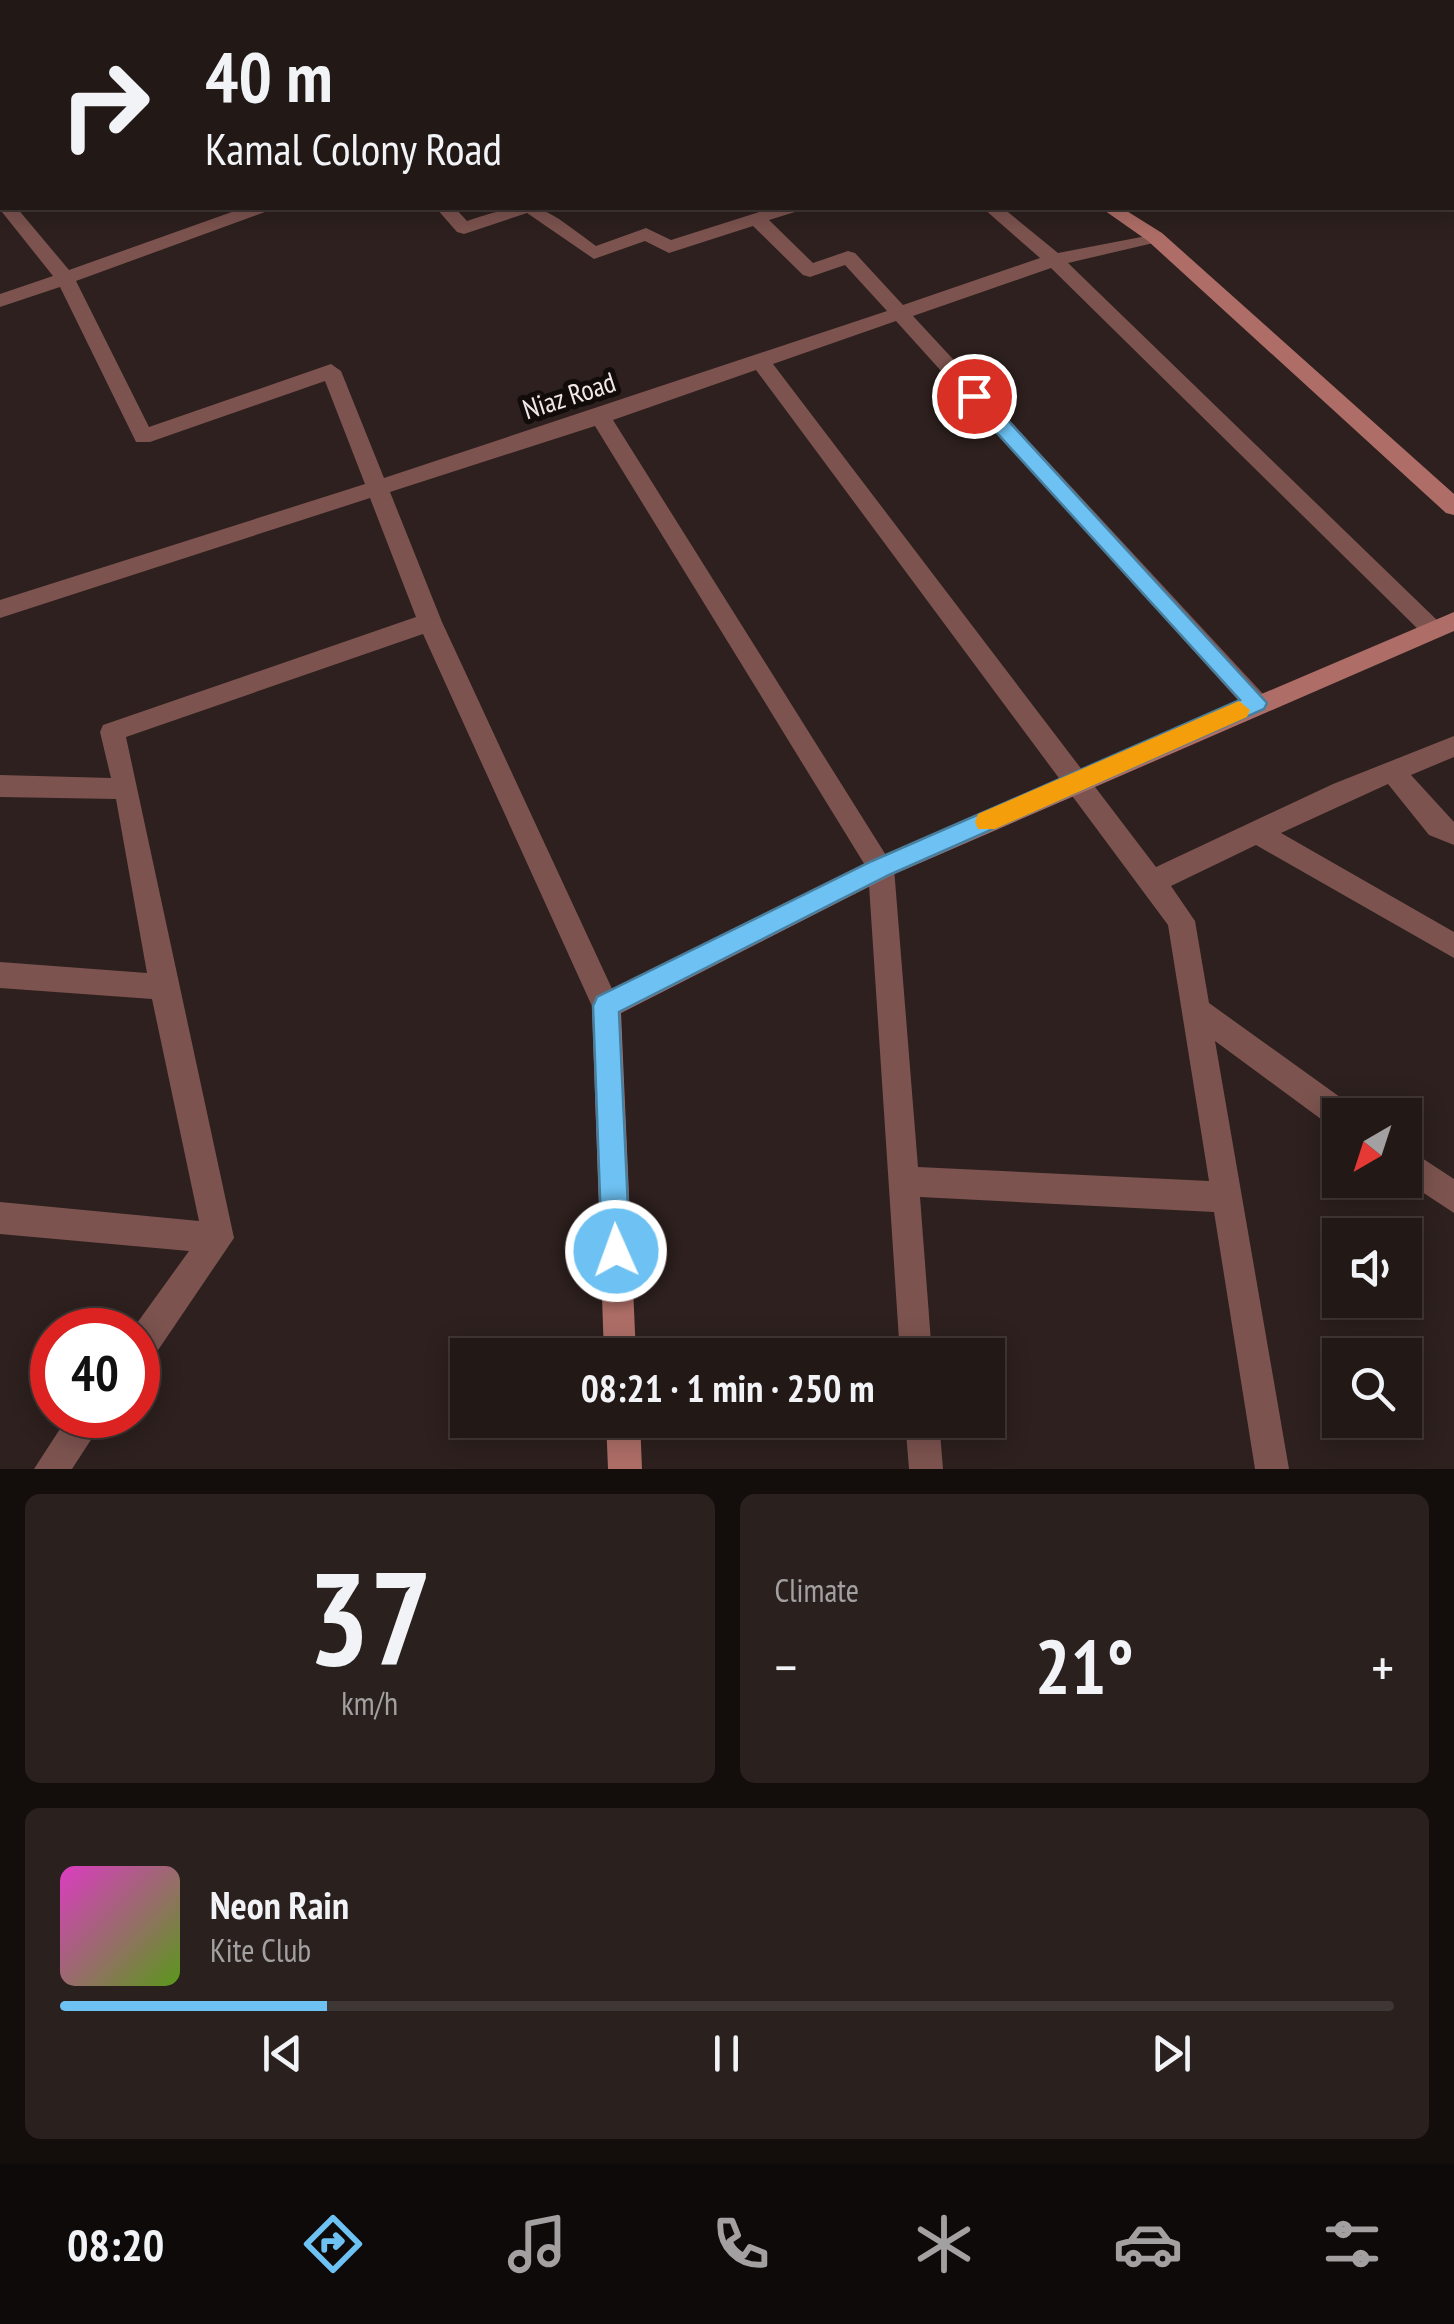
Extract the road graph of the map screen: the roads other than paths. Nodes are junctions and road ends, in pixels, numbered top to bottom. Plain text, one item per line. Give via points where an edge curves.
1 (10, 210) edge
2 (254, 210) edge
3 (448, 210) edge
4 (517, 210) edge
5 (537, 210) edge
6 (783, 210) edge
7 (994, 210) edge
8 (1113, 210) edge
9 (757, 219) junction
10 (1156, 237) junction
11 (1054, 260) junction
12 (65, 278) junction
13 (0, 301) edge
14 (897, 312) junction
15 (760, 362) junction
16 (600, 417) junction
17 (376, 487) junction
18 (1454, 507) edge
19 (0, 608) edge
20 (430, 622) junction
21 (1443, 625) edge
22 (1256, 703) junction
23 (1454, 746) edge
24 (1394, 773) junction
25 (1078, 781) junction
26 (0, 786) edge
27 (127, 790) junction
28 (1260, 834) junction
29 (1454, 834) edge
30 (881, 868) junction
31 (1152, 882) junction
32 (1454, 946) edge
33 (0, 975) edge
34 (164, 987) junction
35 (606, 1006) junction
36 (1196, 1010) junction
37 (1322, 1102) edge
38 (1422, 1174) edge
39 (901, 1181) junction
40 (1226, 1197) junction
41 (1454, 1198) edge
42 (0, 1218) edge
43 (218, 1238) junction
44 (160, 1319) edge
45 (619, 1338) edge
46 (915, 1338) edge
47 (74, 1438) edge
48 (623, 1438) edge
49 (923, 1438) edge
50 (52, 1469) edge
51 (624, 1469) edge
52 (926, 1469) edge
53 (1272, 1469) edge

1 - 12 street
2 - 12 street
3 - 4 street via 464,228
5 - 9 street via 594,253 646,234 669,247
6 - 9 street
7 - 11 street
8 - 10 street
9 - 14 street via 810,271 848,256
10 - 11 street, Niaz Road
10 - 18 street
11 - 14 street, Niaz Road
11 - 21 street
12 - 13 street
12 - 17 street via 143,437 330,371
14 - 15 street, Niaz Road
14 - 22 street
15 - 16 street, Niaz Road
15 - 25 street
16 - 17 street, Niaz Road
16 - 30 street
17 - 19 street, Niaz Road
17 - 20 street
20 - 27 street via 112,732
20 - 35 street
21 - 22 street
22 - 25 street
23 - 24 street
24 - 28 street
24 - 29 street via 1438,827
25 - 30 street
25 - 31 street
26 - 27 street
27 - 34 street
28 - 31 street
28 - 32 street
30 - 35 street
30 - 39 street
31 - 36 street via 1181,921
33 - 34 street
34 - 43 street
35 - 45 street
36 - 37 street
36 - 40 street
38 - 41 street
39 - 40 street
39 - 46 street
40 - 53 street
42 - 43 street
43 - 44 street
47 - 50 street
48 - 51 street
49 - 52 street

